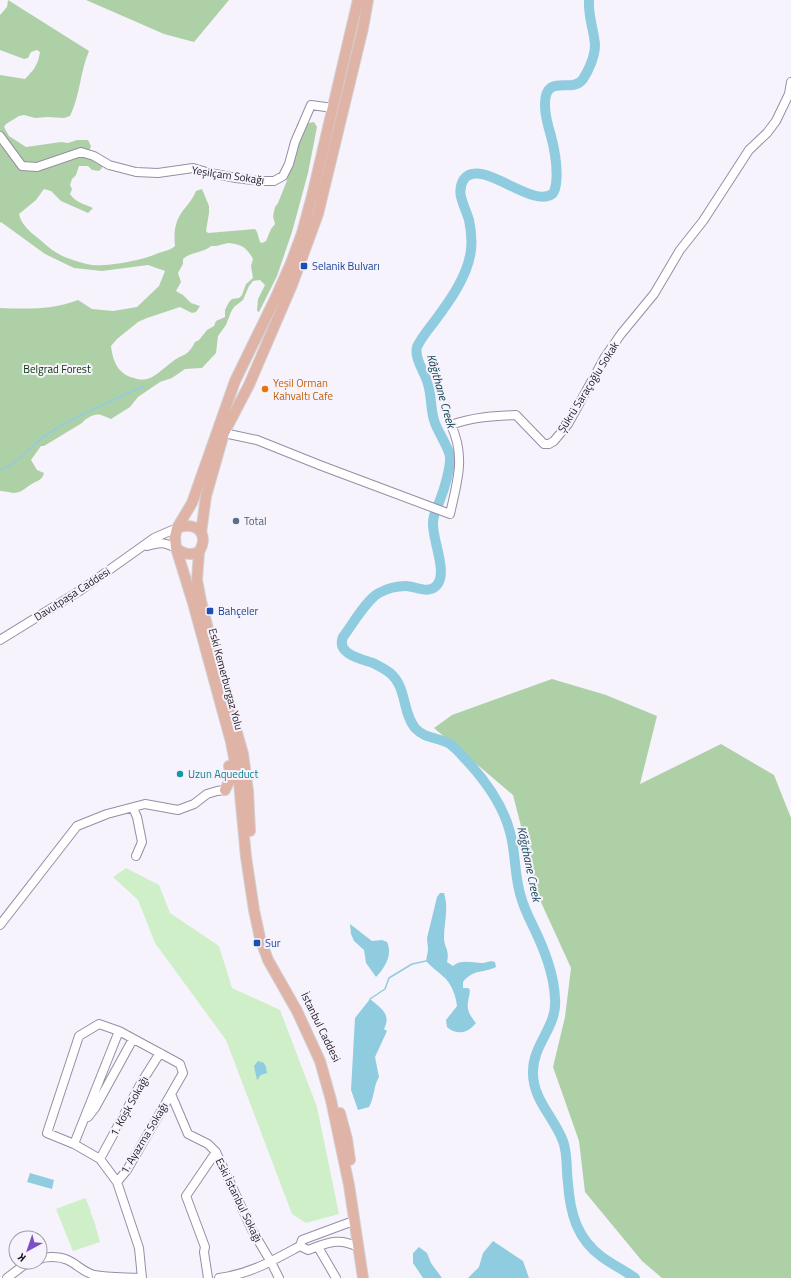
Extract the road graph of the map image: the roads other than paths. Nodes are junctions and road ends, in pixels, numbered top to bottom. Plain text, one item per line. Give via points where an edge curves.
1 (358, 0) edge
2 (368, 0) edge
3 (791, 82) edge
4 (333, 108) junction
5 (0, 136) edge
6 (224, 433) junction
7 (177, 528) junction
8 (201, 533) junction
9 (143, 547) junction
10 (176, 548) junction
11 (199, 552) junction
12 (0, 640) edge
13 (231, 742) junction
14 (225, 790) junction
15 (242, 791) junction
16 (132, 808) junction
17 (136, 856) dead end
18 (0, 925) edge
19 (119, 1031) junction
20 (133, 1039) junction
21 (160, 1053) junction
22 (171, 1094) junction
23 (82, 1126) junction
24 (74, 1144) junction
25 (216, 1152) junction
26 (100, 1159) junction
27 (117, 1182) junction
28 (357, 1222) junction
29 (300, 1246) junction
30 (318, 1246) junction
31 (358, 1247) junction
32 (48, 1257) edge
33 (271, 1262) junction
34 (17, 1270) edge
35 (86, 1275) edge
36 (7, 1278) edge
37 (142, 1278) edge
38 (208, 1278) edge
39 (219, 1278) edge
40 (279, 1278) edge
41 (336, 1278) edge
42 (363, 1278) edge
43 (369, 1278) edge

1 - 4 main road
2 - 6 main road via 318,214 292,285 249,384
3 - 6 street, Şükrü Saraçoğlu Sokak via 789,94 776,121 749,150 703,221 680,250 654,294 605,357 568,424 554,441 544,444 516,415 484,417 451,425 458,443 460,464 450,514 257,440
4 - 5 street, Yeşilçam Sokağı via 311,105 295,142 289,164 283,176 274,181 236,178 193,168 158,173 136,172 109,166 94,156 81,152 37,167 22,166
4 - 7 main road via 302,233 291,263 235,381 192,503
6 - 8 main road via 206,496
7 - 8 main road via 188,525 197,528
7 - 9 street, Davutpaşa Caddesi via 154,538
7 - 10 main road
8 - 11 main road via 203,540
9 - 10 street via 166,542
9 - 12 street, Davutpaşa Caddesi via 81,590
10 - 11 main road via 180,552 190,554
10 - 13 main road, Eski Kemerburgaz Yolu
11 - 15 main road, Eski Kemerburgaz Yolu via 197,580 210,637 243,754
13 - 14 main road via 231,778
13 - 15 main road, Eski Kemerburgaz Yolu
14 - 15 main road
14 - 16 street via 208,794 194,804 178,810 145,804
15 - 28 main road, İstanbul Caddesi via 246,857 260,938 268,960 325,1068 347,1139
16 - 17 street via 137,817 142,842
16 - 18 street via 107,814 77,826
19 - 20 street
19 - 23 street
19 - 24 street via 99,1024 79,1036 47,1132
20 - 21 street
20 - 23 street
21 - 22 street via 180,1064 183,1073
21 - 26 street, 1. Köşk Sokağı
22 - 25 street, Eski İstanbul Sokağı via 188,1134 208,1144
22 - 27 street, 1. Ayazma Sokağı via 127,1170
23 - 24 street
24 - 26 street
25 - 33 street, Eski İstanbul Sokağı via 252,1230
25 - 38 street via 186,1196 205,1247
26 - 27 street
27 - 37 street via 139,1248
28 - 29 street via 302,1240
28 - 31 main road, İstanbul Caddesi
28 - 43 main road, İstanbul Caddesi
29 - 30 street via 308,1250
29 - 33 street
30 - 31 street via 332,1241 342,1241
30 - 41 street
31 - 42 main road, İstanbul Caddesi
32 - 35 street via 67,1258
33 - 39 street via 236,1276
33 - 40 street, Eski İstanbul Sokağı
34 - 36 street
35 - 37 street

